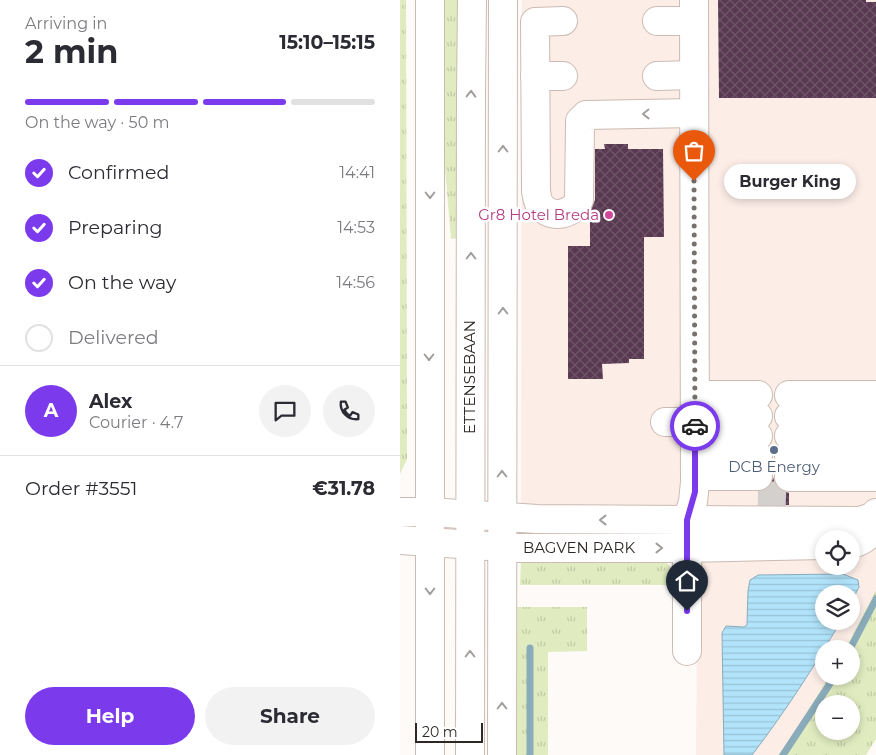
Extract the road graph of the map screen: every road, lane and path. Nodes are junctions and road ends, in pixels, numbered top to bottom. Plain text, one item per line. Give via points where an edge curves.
1 (430, 0) edge
2 (472, 0) edge
3 (503, 0) edge
4 (694, 11) edge
5 (563, 21) dead end
6 (658, 21) dead end
7 (694, 75) junction
8 (563, 76) dead end
9 (658, 76) dead end
10 (535, 82) junction
11 (694, 113) junction
12 (876, 395) edge
13 (876, 416) edge
14 (665, 422) dead end
15 (876, 436) edge
16 (699, 440) junction
17 (758, 446) junction
18 (789, 446) junction
19 (876, 456) edge
20 (876, 478) edge
21 (400, 512) edge
22 (429, 512) junction
23 (876, 513) edge
24 (470, 515) junction
25 (502, 517) junction
26 (687, 520) junction
27 (876, 522) edge
28 (400, 540) edge
29 (860, 541) edge
30 (429, 542) junction
31 (471, 544) junction
32 (815, 544) edge
33 (502, 546) junction
34 (688, 548) junction
35 (687, 651) dead end
36 (430, 755) edge
37 (470, 755) edge
38 (502, 755) edge

1 -> 22 main road
24 -> 2 main road, ETTENSEBAAN
25 -> 3 main road
4 - 6 main road
4 - 7 main road
5 - 10 main road via 535,22
7 - 9 main road
7 - 11 main road
8 - 10 main road
11 -> 10 main road via 591,114 582,118 579,200 571,210 557,214 542,207 537,195
11 - 16 main road
12 - 18 main road
13 - 18 main road
14 - 16 main road
15 - 18 main road
16 - 17 main road
16 - 17 main road
16 - 17 main road via 744,495
16 - 26 main road via 695,492
18 - 19 main road
18 - 20 main road via 843,477
21 - 22 main road, BAGVEN PARK
22 - 24 main road, BAGVEN PARK
22 - 30 main road
23 - 26 main road, BAGVEN PARK via 860,521
24 - 25 main road, BAGVEN PARK
24 - 31 main road, ETTENSEBAAN
26 -> 25 main road, BAGVEN PARK
25 - 33 main road
26 - 34 main road
27 - 29 main road via 867,538
28 - 30 main road, BAGVEN PARK
30 - 31 main road, BAGVEN PARK
30 -> 36 main road
31 - 33 main road, BAGVEN PARK
37 -> 31 main road, ETTENSEBAAN
32 - 34 main road, BAGVEN PARK
33 -> 34 main road, BAGVEN PARK
38 -> 33 main road
34 - 35 main road

